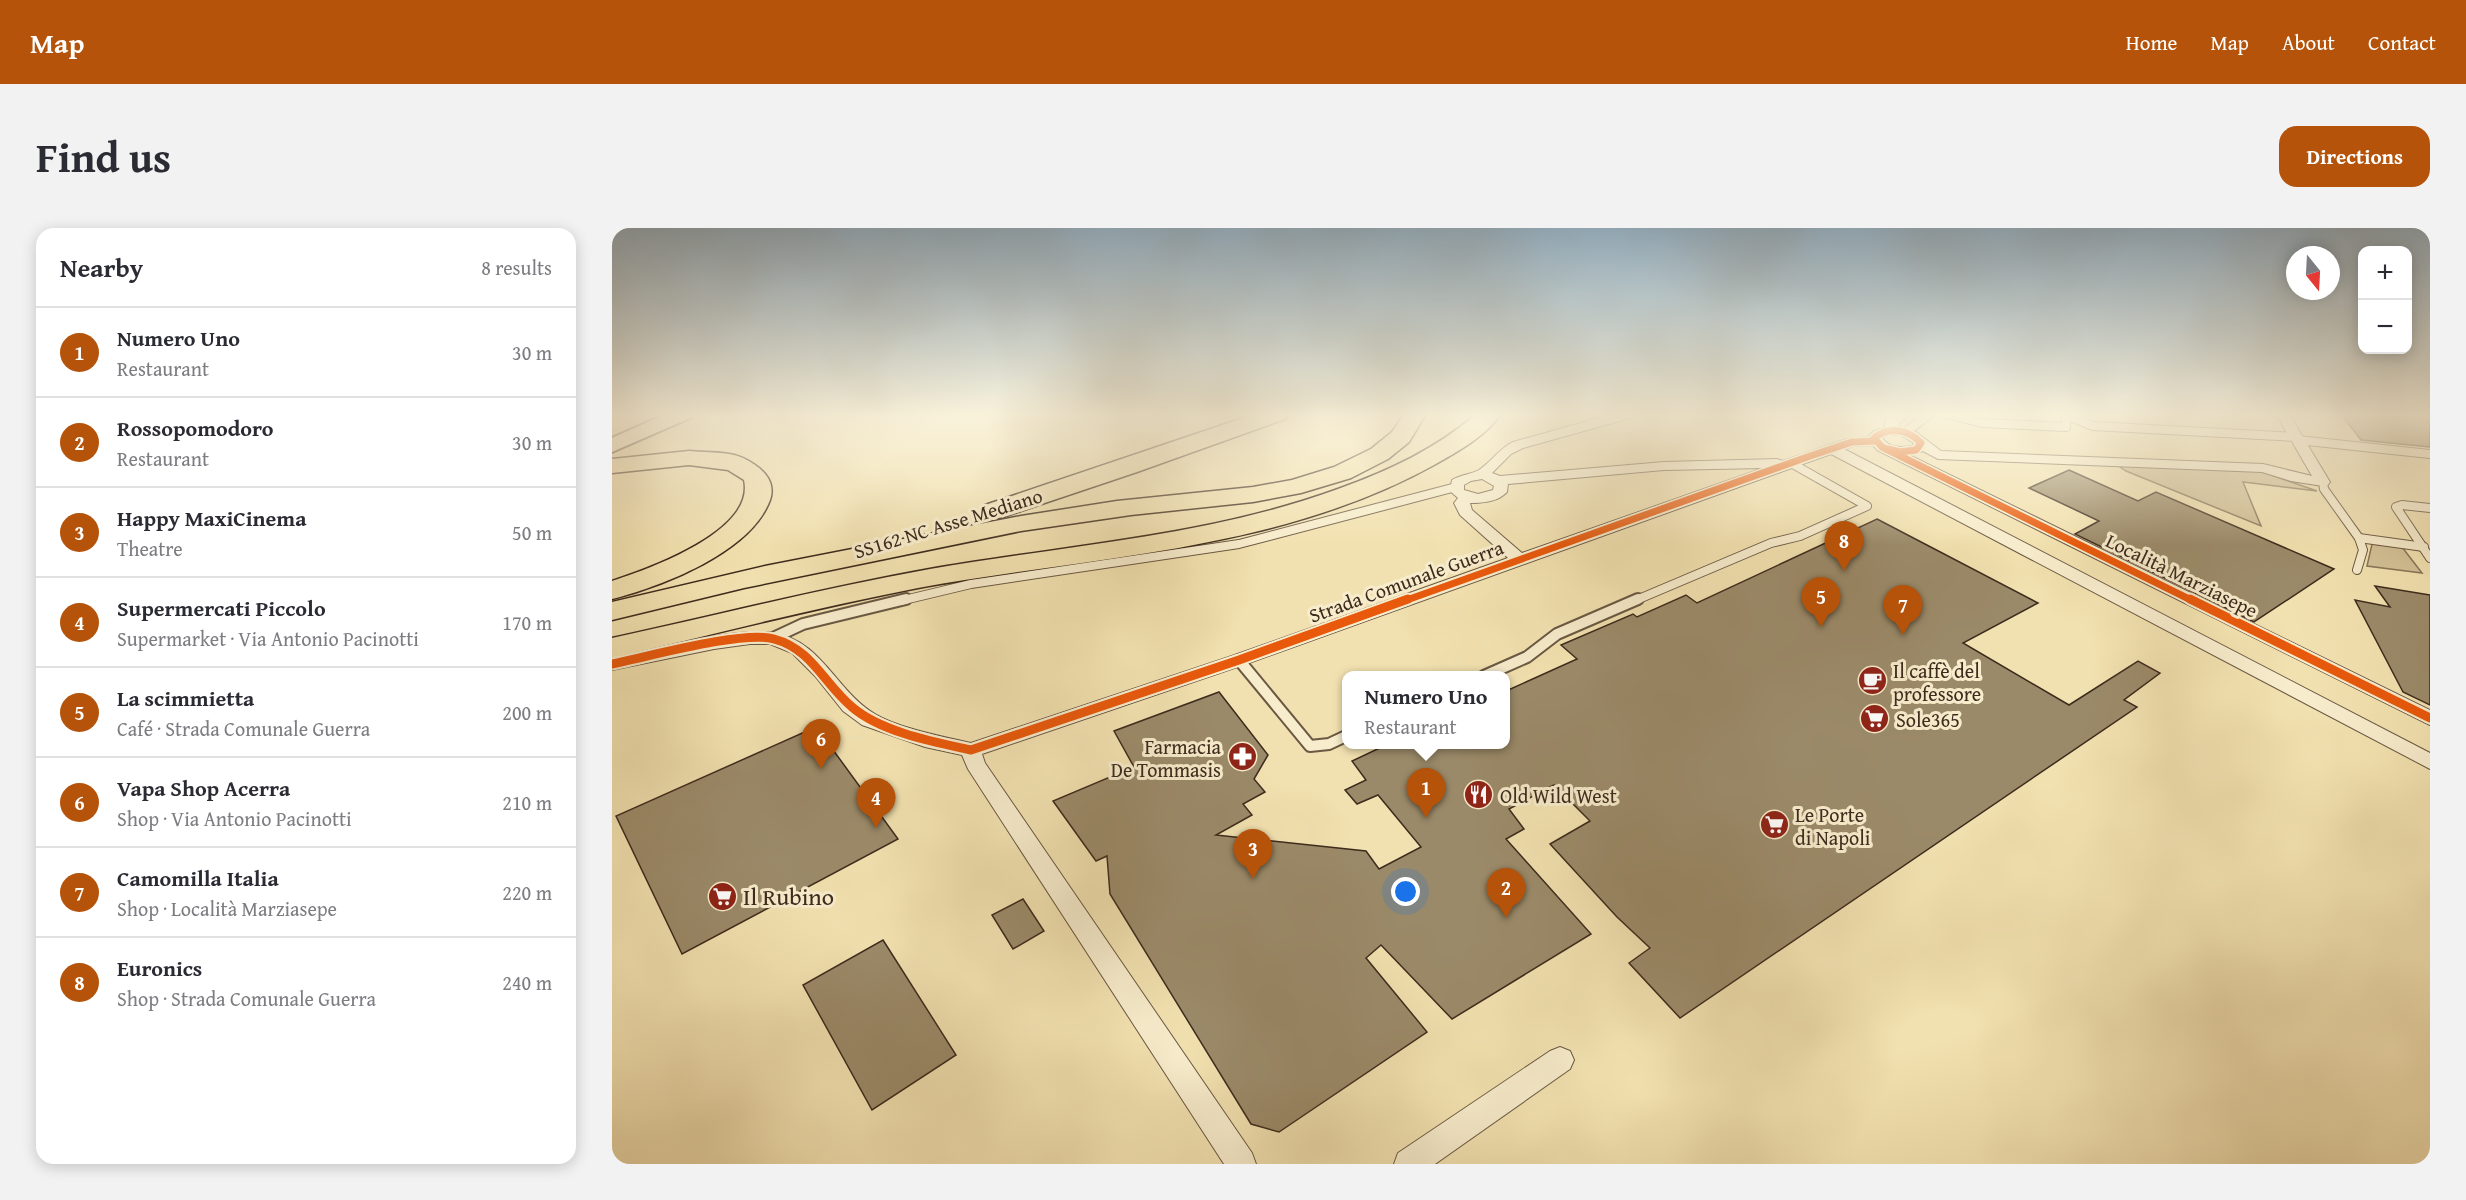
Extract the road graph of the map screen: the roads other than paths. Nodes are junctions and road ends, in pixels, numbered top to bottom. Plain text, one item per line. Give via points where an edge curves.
1 (1113, 458) edge
2 (1125, 458) edge
3 (1151, 458) edge
4 (1372, 458) edge
5 (1429, 458) edge
6 (1499, 458) edge
7 (1807, 458) edge
8 (1849, 458) edge
9 (1926, 458) edge
10 (2005, 458) edge
11 (2309, 458) edge
12 (1791, 463) junction
13 (612, 466) edge
14 (1482, 475) junction
15 (1498, 480) junction
16 (2323, 482) junction
17 (1461, 492) junction
18 (998, 501) junction
19 (2430, 508) edge
20 (2359, 538) junction
21 (2426, 547) edge
22 (2430, 558) edge
23 (1519, 559) junction
24 (2357, 570) dead end
25 (745, 580) junction
26 (612, 590) edge
27 (612, 600) edge
28 (612, 611) edge
29 (773, 638) junction
30 (612, 648) edge
31 (1239, 660) junction
32 (612, 664) edge
33 (1494, 671) edge
34 (2430, 718) edge
35 (1342, 738) edge
36 (971, 750) junction
37 (2430, 762) edge
38 (1560, 1060) dead end
39 (1241, 1164) edge
40 (1409, 1164) edge

1 - 18 highway
2 - 18 highway, SS162 NC Asse Mediano
3 - 25 highway, SS162 NC Asse Mediano via 914,536
4 - 25 highway via 1346,471 1265,493 1020,524
5 - 30 highway via 1320,505 1256,524 1170,542 881,587
6 - 14 street
7 - 12 street, Strada Comunale Guerra
8 - 37 street
9 - 34 street, Località Marziasepe
10 - 16 street via 2263,468
11 - 16 street
12 - 15 street via 1664,466
12 - 23 street, Strada Comunale Guerra
12 - 33 lane via 1867,506 1557,634 1527,657
13 - 26 highway via 689,458 734,463 756,477 759,495 749,518 727,538 692,558
14 - 15 street
14 - 17 street via 1461,480
15 - 17 street via 1502,489 1495,495 1481,499
16 - 20 lane
17 - 23 street via 1465,512
17 - 29 lane via 1239,544 971,584 803,624
18 - 27 highway, SS162 NC Asse Mediano via 800,557
19 - 21 lane via 2396,507
20 - 21 lane
20 - 24 lane via 2363,550
21 - 22 lane
23 - 31 street, Strada Comunale Guerra
25 - 28 highway, SS162 NC Asse Mediano
29 - 32 street via 735,639
29 - 36 street via 799,649 850,706 869,720 932,742
31 - 35 lane via 1310,746
31 - 36 street, Strada Comunale Guerra
36 - 39 street via 975,764
38 - 40 street

